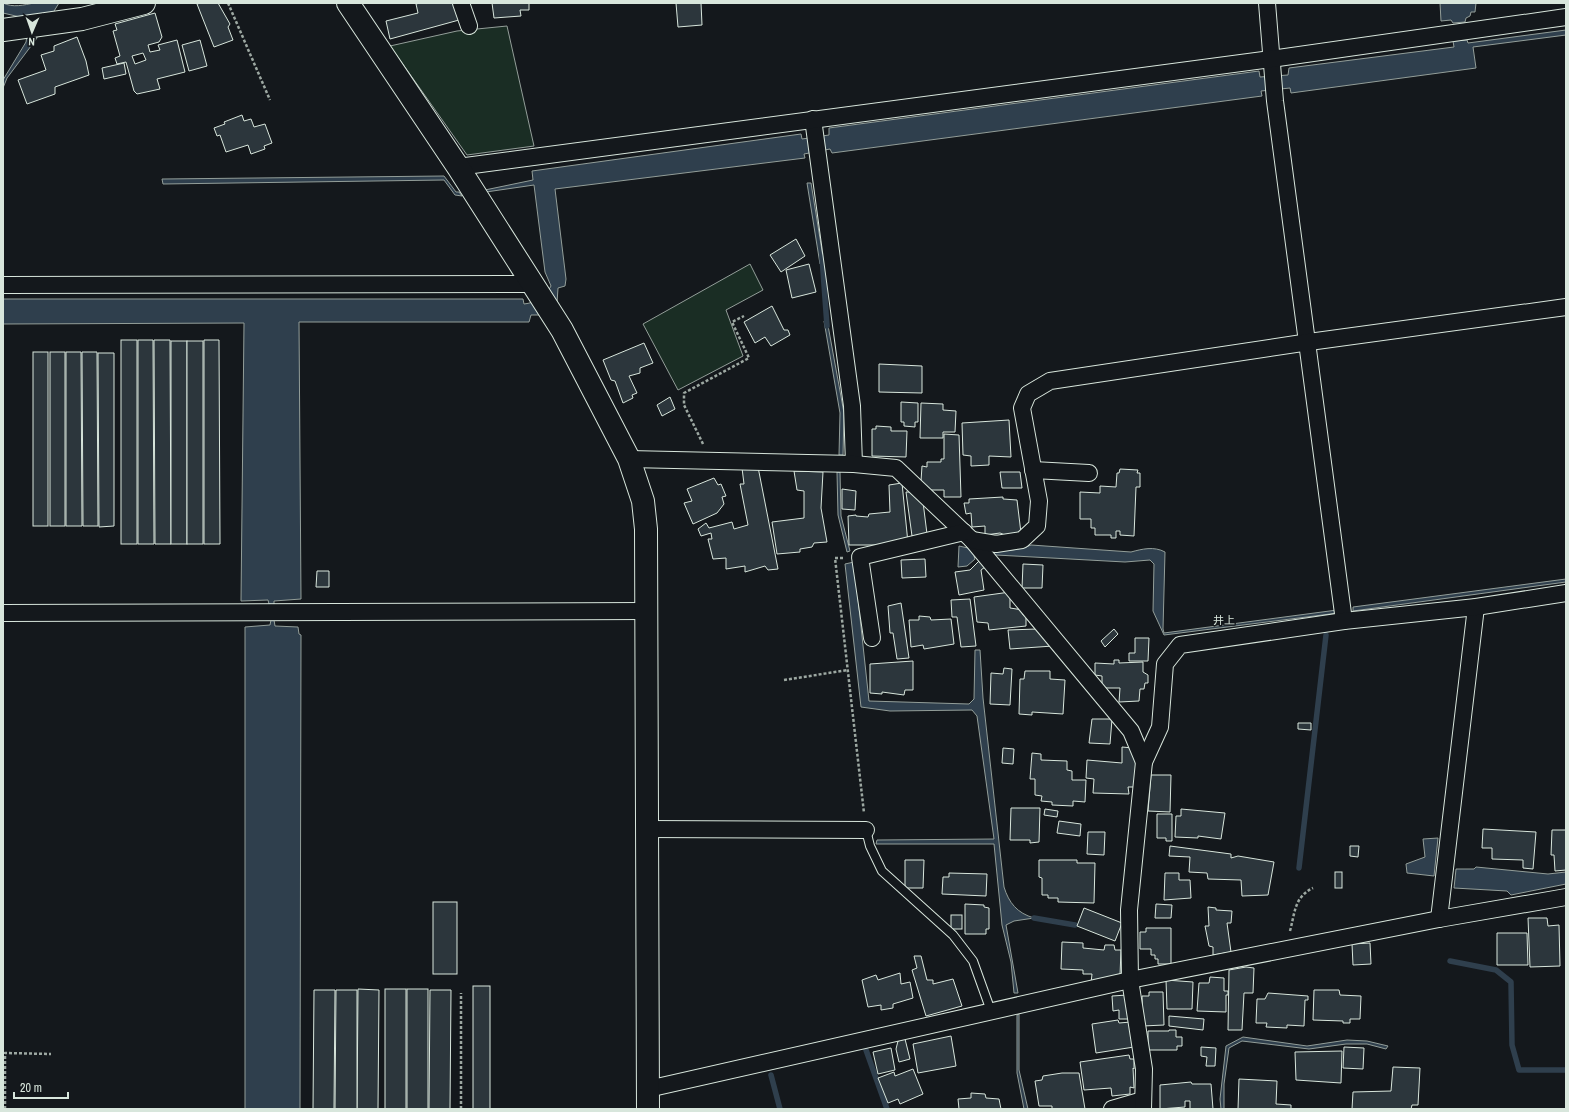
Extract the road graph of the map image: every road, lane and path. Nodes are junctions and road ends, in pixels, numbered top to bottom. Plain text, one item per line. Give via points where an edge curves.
1 (144, 3) edge
2 (228, 3) edge
3 (348, 3) edge
4 (461, 3) edge
5 (1267, 3) edge
6 (102, 8) edge
7 (1566, 17) edge
8 (469, 26) dead end
9 (3, 30) edge
10 (1271, 62) junction
11 (270, 100) dead end
12 (813, 123) junction
13 (458, 167) junction
14 (3, 285) edge
15 (533, 287) junction
16 (1566, 308) edge
17 (744, 316) dead end
18 (1309, 342) junction
19 (629, 459) junction
20 (712, 460) junction
21 (854, 464) junction
22 (1033, 470) junction
23 (1089, 473) dead end
24 (968, 536) junction
25 (860, 557) junction
26 (1566, 593) edge
27 (1476, 607) junction
28 (645, 611) junction
29 (3, 613) edge
30 (1344, 621) junction
31 (872, 638) dead end
32 (848, 670) junction
33 (784, 680) dead end
34 (1144, 762) junction
35 (646, 829) junction
36 (866, 830) junction
37 (1313, 888) dead end
38 (1566, 897) edge
39 (1439, 919) junction
40 (1285, 949) junction
41 (1130, 980) junction
42 (461, 993) dead end
43 (991, 1011) junction
44 (51, 1054) dead end
45 (648, 1099) edge
46 (1143, 1105) edge
47 (5, 1109) edge
48 (461, 1109) edge
49 (1112, 1109) edge

1 - 6 street
2 - 11 path
3 - 13 street
4 - 8 street
5 - 10 street
6 - 9 street via 82,19
7 - 10 street
10 - 12 street
10 - 18 street
12 - 13 street
12 - 21 street via 852,406
13 - 15 street
14 - 15 street
15 - 19 street via 562,330
16 - 18 street
17 - 20 path via 732,322 749,358 684,393 684,405
18 - 22 street via 1050,381 1028,394 1022,408
18 - 30 street
19 - 20 street
19 - 28 street via 643,501 646,529
20 - 21 street
21 - 24 street via 896,468
22 - 23 street
22 - 24 street via 1039,501 1037,526 1022,540 996,544
24 - 25 street
24 - 34 street via 1131,731
25 - 31 street
25 - 32 path via 835,558
26 - 27 street
27 - 30 street
27 - 39 street
28 - 29 street
28 - 35 street
30 - 34 street via 1180,645 1165,664 1160,727
32 - 33 path
32 - 36 path
34 - 41 street via 1129,910
35 - 36 street
35 - 45 street
36 - 43 lane via 870,846 882,871 952,935 973,961
37 - 40 path via 1299,898
38 - 39 street
39 - 40 street
40 - 41 street
41 - 43 street
41 - 46 street via 1144,1070
42 - 48 path
43 - 45 street
44 - 47 path via 5,1054
46 - 49 street

